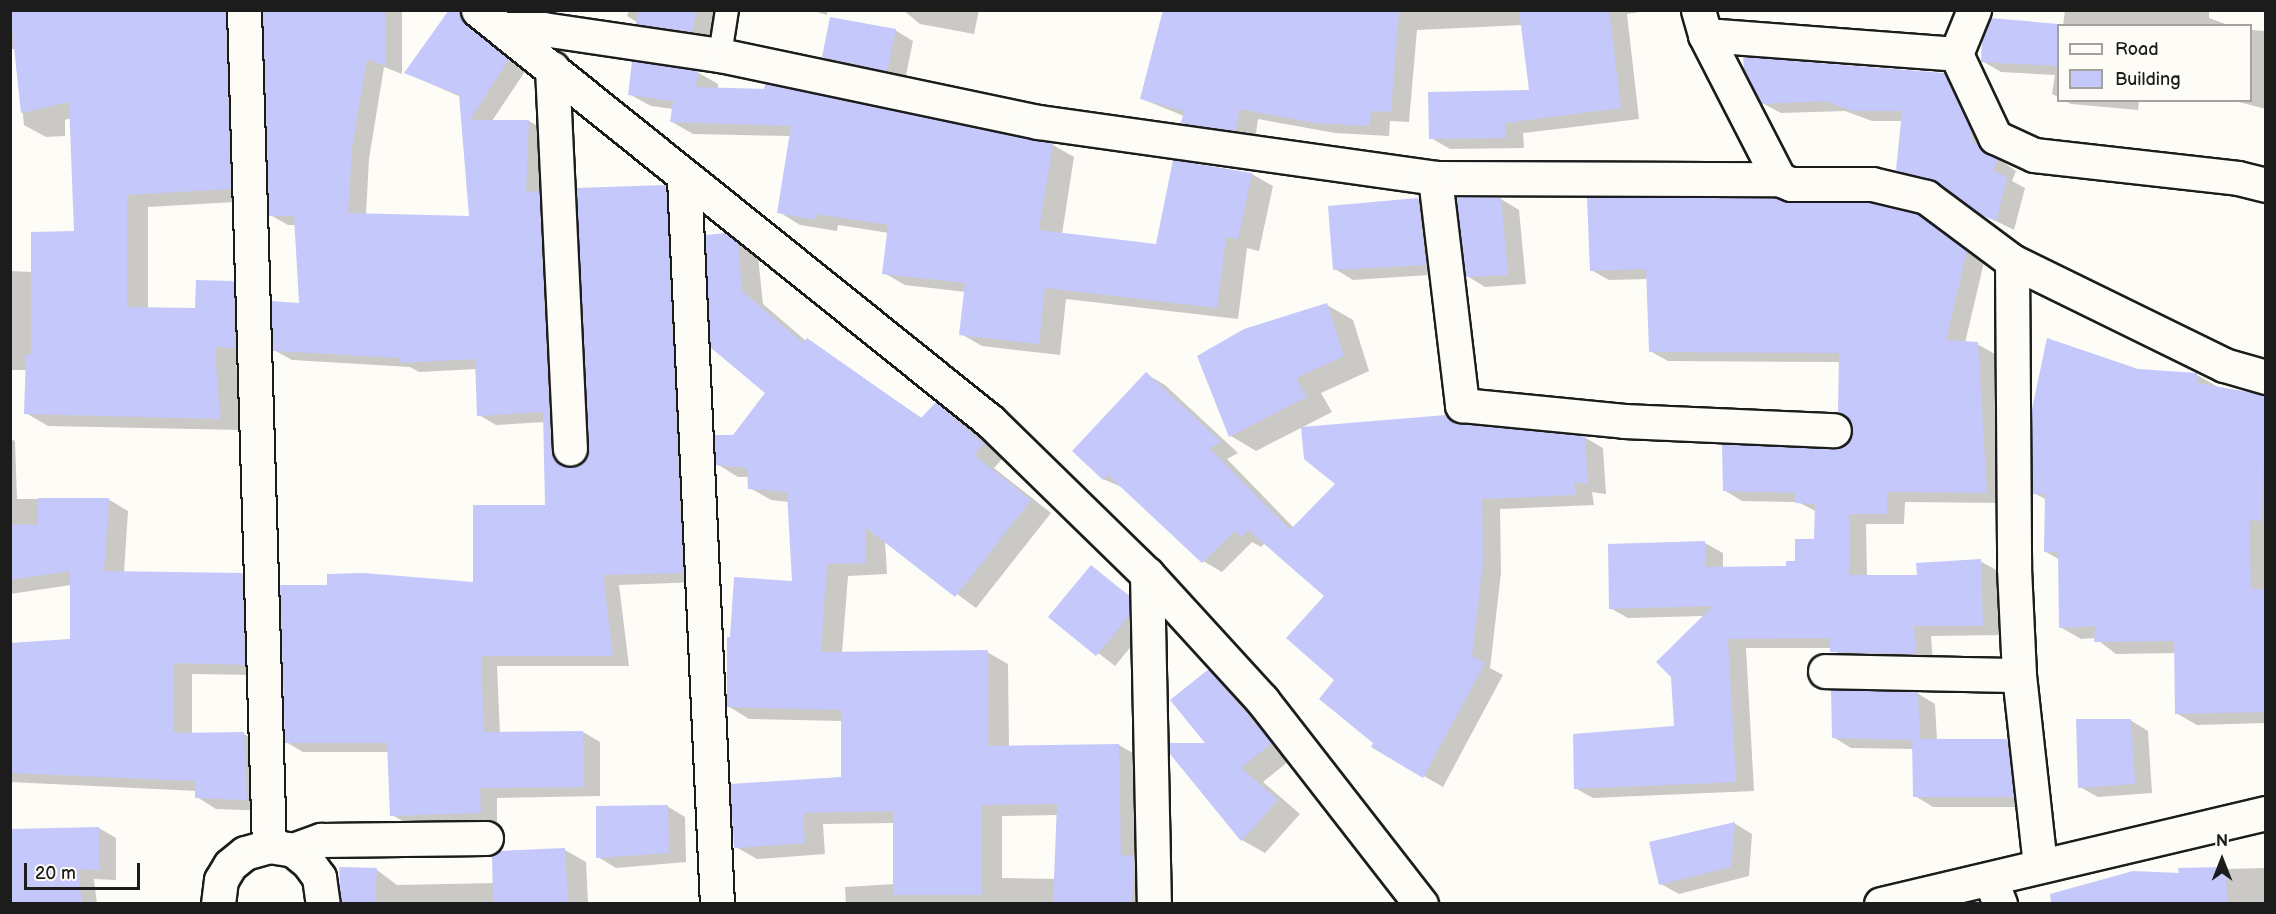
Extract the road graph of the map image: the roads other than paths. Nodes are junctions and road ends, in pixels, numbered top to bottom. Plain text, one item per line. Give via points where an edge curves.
1 (244, 10) edge
2 (478, 10) edge
3 (727, 10) edge
4 (1974, 10) edge
5 (1701, 22) edge
6 (504, 29) junction
7 (1956, 54) junction
8 (720, 55) junction
9 (552, 68) junction
10 (684, 178) junction
11 (1435, 178) junction
12 (1779, 179) junction
13 (2265, 186) edge
14 (2012, 261) junction
15 (2265, 377) edge
16 (1834, 430) dead end
17 (570, 449) dead end
18 (1147, 574) junction
19 (1825, 671) dead end
20 (2019, 675) junction
21 (2265, 813) edge
22 (486, 838) dead end
23 (281, 848) junction
24 (2040, 866) junction
25 (1995, 891) edge
26 (218, 903) edge
27 (323, 903) edge
28 (717, 903) edge
29 (1154, 903) edge
30 (1421, 903) edge
31 (1881, 903) edge

1 - 23 street
2 - 6 street
3 - 8 lane
4 - 7 street
5 - 7 street
5 - 12 street
6 - 8 street via 543,29
6 - 9 street
7 - 13 street via 1995,137 2034,155 2238,178
8 - 11 street via 1038,122
9 - 10 street
9 - 17 street
10 - 18 street via 834,293 990,421
10 - 28 street
11 - 12 street
11 - 16 street via 1462,405 1624,421
12 - 14 street via 1791,184 1872,184 1926,197
14 - 15 street via 2224,365
14 - 20 street via 2014,568
18 - 29 street
18 - 30 street via 1262,700
19 - 20 street
20 - 24 street
21 - 24 street
22 - 23 street via 321,840
23 - 26 street via 245,853 230,865 220,880
23 - 27 street via 319,878
24 - 25 street
25 - 31 street

